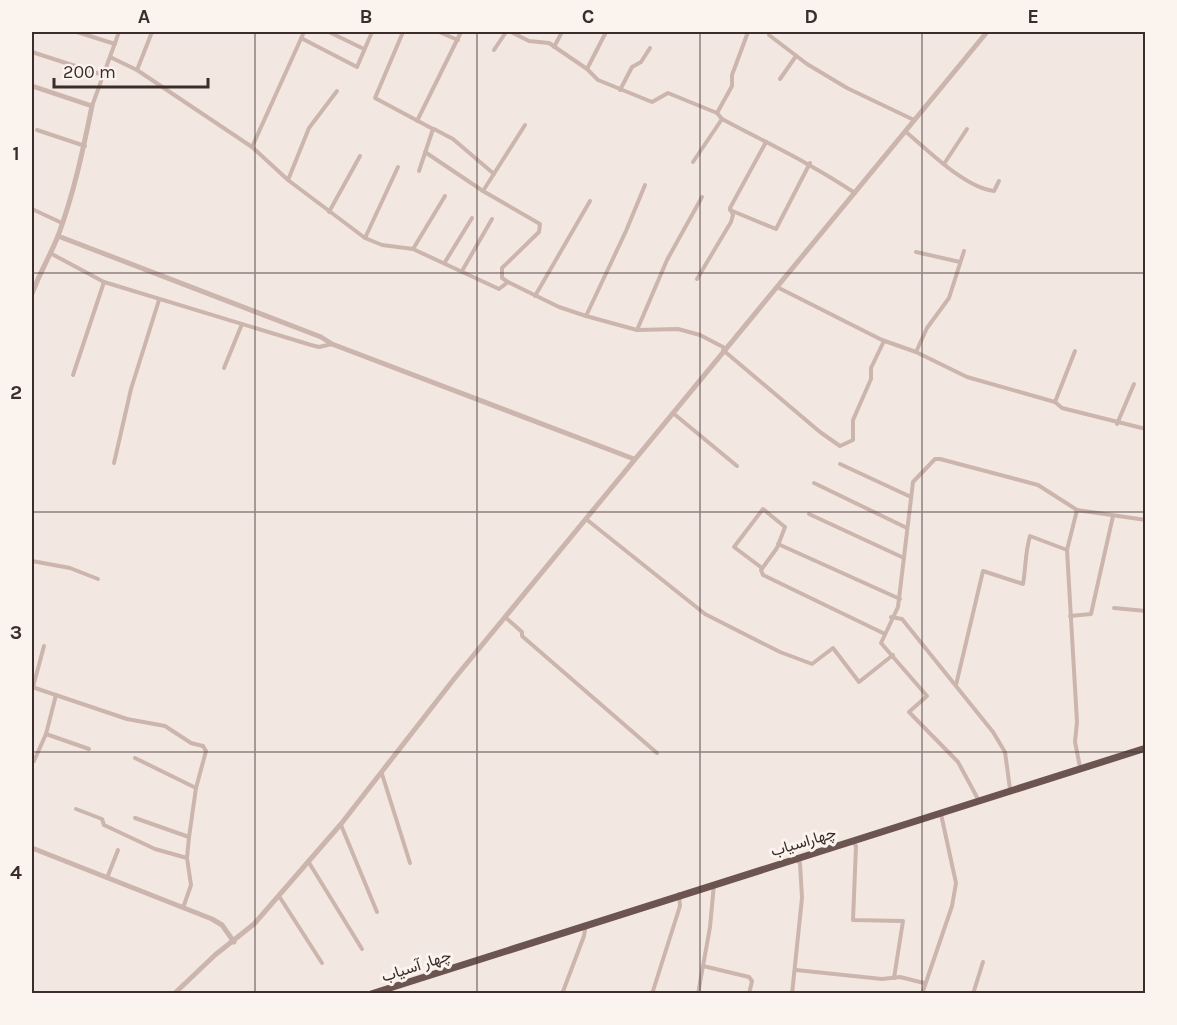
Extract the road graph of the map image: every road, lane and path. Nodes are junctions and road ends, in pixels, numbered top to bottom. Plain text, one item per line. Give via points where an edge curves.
1 (77, 32) edge
2 (119, 32) edge
3 (152, 32) edge
4 (304, 32) edge
5 (329, 32) edge
6 (372, 32) edge
7 (403, 32) edge
8 (438, 32) edge
9 (461, 32) edge
10 (506, 32) edge
11 (511, 32) edge
12 (562, 32) edge
13 (606, 32) edge
14 (748, 32) edge
15 (987, 32) edge
16 (769, 35) dead end
17 (301, 38) junction
18 (458, 40) junction
19 (115, 44) junction
20 (554, 47) junction
21 (650, 48) dead end
22 (364, 49) junction
23 (494, 50) dead end
24 (32, 52) edge
25 (796, 56) junction
26 (110, 57) junction
27 (587, 69) junction
28 (137, 70) junction
29 (103, 75) junction
30 (780, 79) dead end
31 (32, 86) edge
32 (620, 90) junction
33 (337, 91) dead end
34 (92, 106) junction
35 (717, 113) junction
36 (722, 119) junction
37 (417, 121) junction
38 (915, 121) junction
39 (525, 125) dead end
40 (433, 129) junction
41 (967, 129) dead end
42 (37, 130) dead end
43 (906, 132) junction
44 (766, 142) junction
45 (86, 147) junction
46 (252, 147) junction
47 (425, 152) junction
48 (360, 156) dead end
49 (693, 162) dead end
50 (810, 163) junction
51 (945, 164) junction
52 (398, 167) dead end
53 (419, 171) dead end
54 (494, 174) junction
55 (288, 180) junction
56 (999, 181) dead end
57 (645, 184) dead end
58 (483, 191) junction
59 (855, 193) junction
60 (445, 196) dead end
61 (702, 197) dead end
62 (590, 201) dead end
63 (32, 209) edge
64 (729, 210) junction
65 (329, 212) junction
66 (472, 218) dead end
67 (492, 219) dead end
68 (62, 223) junction
69 (58, 236) junction
70 (365, 237) junction
71 (413, 249) junction
72 (964, 251) dead end
73 (916, 252) dead end
74 (50, 253) junction
75 (445, 262) junction
76 (960, 262) junction
77 (462, 271) junction
78 (697, 279) dead end
79 (104, 282) junction
80 (508, 282) junction
81 (777, 287) junction
82 (32, 294) edge
83 (535, 296) junction
84 (159, 300) junction
85 (586, 316) junction
86 (242, 324) junction
87 (637, 330) junction
88 (884, 340) junction
89 (332, 344) junction
90 (724, 349) junction
91 (1075, 351) dead end
92 (916, 352) junction
93 (224, 368) dead end
94 (73, 375) dead end
95 (1134, 384) dead end
96 (1055, 402) junction
97 (672, 412) junction
98 (1117, 424) junction
99 (1146, 429) edge
100 (634, 459) junction
101 (114, 463) dead end
102 (840, 464) dead end
103 (737, 466) dead end
104 (814, 483) dead end
105 (911, 497) junction
106 (1077, 510) junction
107 (809, 514) dead end
108 (1113, 516) junction
109 (586, 519) junction
110 (1146, 520) edge
111 (907, 528) junction
112 (778, 544) junction
113 (1067, 550) junction
114 (904, 558) junction
115 (32, 561) edge
116 (762, 568) junction
117 (98, 579) dead end
118 (900, 599) junction
119 (1114, 608) dead end
120 (1146, 611) edge
121 (1070, 616) junction
122 (505, 617) junction
123 (891, 617) junction
124 (885, 634) junction
125 (44, 646) dead end
126 (893, 655) junction
127 (956, 685) junction
128 (32, 687) edge
129 (56, 695) junction
130 (46, 734) junction
131 (1146, 748) edge
132 (89, 749) dead end
133 (657, 753) dead end
134 (135, 758) dead end
135 (32, 760) edge
136 (1081, 768) junction
137 (382, 774) junction
138 (196, 788) junction
139 (1010, 790) junction
140 (978, 799) junction
141 (76, 809) dead end
142 (941, 814) junction
143 (135, 818) dead end
144 (340, 824) junction
145 (189, 837) junction
146 (852, 840) junction
147 (32, 848) edge
148 (118, 850) dead end
149 (187, 858) junction
150 (795, 858) junction
151 (308, 861) junction
152 (410, 863) dead end
153 (107, 878) junction
154 (714, 883) junction
155 (678, 893) junction
156 (279, 895) junction
157 (183, 908) junction
158 (377, 912) dead end
159 (586, 923) junction
160 (234, 942) junction
161 (362, 949) dead end
162 (469, 962) joint
163 (983, 962) dead end
164 (322, 963) dead end
165 (702, 966) junction
166 (796, 970) junction
167 (894, 978) junction
168 (924, 983) junction
169 (174, 993) edge
170 (371, 993) edge
171 (562, 993) edge
172 (652, 993) edge
173 (698, 993) edge
174 (748, 993) edge
175 (792, 993) edge
176 (921, 993) edge
177 (973, 993) edge

1 - 19 street
2 - 19 street
3 - 28 street
4 - 17 street
5 - 22 street
6 - 22 street
7 - 37 street via 375,98
8 - 18 street
9 - 18 street
10 - 23 street
11 - 20 street
12 - 20 street
13 - 27 street
14 - 35 street via 732,75 732,86
15 - 38 street
16 - 25 street
17 - 22 street via 357,67
17 - 46 street
18 - 37 street
19 - 26 street
20 - 27 street
21 - 32 street via 642,62 632,67
24 - 29 street
25 - 30 street
25 - 38 street via 847,88
26 - 28 street
26 - 29 street
27 - 32 street via 598,80
28 - 46 street
29 - 34 street
31 - 34 street
32 - 35 street via 652,102 668,93
33 - 55 street via 309,128
34 - 45 street
35 - 36 street
36 - 44 street
36 - 49 street
37 - 40 street
38 - 43 street
39 - 54 street
40 - 47 street
40 - 54 street via 453,139
41 - 51 street
42 - 45 street
43 - 51 street
43 - 59 street
44 - 50 street
44 - 64 street
45 - 68 street
46 - 55 street
47 - 53 street
47 - 58 street
48 - 65 street
50 - 59 street
50 - 64 street via 776,229
51 - 56 street via 991,191 997,189
52 - 70 street
54 - 58 street
55 - 65 street
57 - 85 street
58 - 80 street via 542,228 502,268 502,278
59 - 81 street
60 - 71 street
61 - 87 street via 667,260
62 - 83 street
63 - 68 street
64 - 78 street via 733,215 731,222
65 - 70 street
66 - 75 street
67 - 77 street
68 - 69 street
69 - 74 street
69 - 89 street
70 - 71 street via 382,246
71 - 75 street
72 - 76 street
73 - 76 street
74 - 79 street
74 - 82 street
75 - 77 street
76 - 92 street via 949,298 927,328
77 - 80 street via 499,289
79 - 84 street
79 - 94 street
80 - 83 street
81 - 88 street
81 - 90 street
83 - 85 street
84 - 86 street
84 - 101 street via 131,389
85 - 87 street
86 - 89 street via 318,347
86 - 93 street
87 - 90 street via 678,329 700,335
88 - 90 street via 853,420 853,440 840,446
88 - 92 street
89 - 100 street
90 - 97 street
91 - 96 street
92 - 96 street via 967,376
95 - 98 street
96 - 98 street via 1062,408
97 - 100 street
97 - 103 street
98 - 99 street
100 - 109 street
102 - 105 street
104 - 111 street
105 - 106 street via 914,482 935,459 940,459 1038,485
105 - 111 street
106 - 108 street
106 - 113 street
107 - 114 street
108 - 110 street
108 - 121 street via 1091,614
109 - 122 street
109 - 126 street via 705,614 780,652 812,664 833,648 859,682
111 - 114 street
112 - 116 street
112 - 116 street via 785,527 763,509 734,547
112 - 118 street
113 - 121 street
113 - 127 street via 1030,536 1024,556 1023,584 983,571
114 - 118 street
115 - 117 street via 70,568
116 - 124 street via 763,574
118 - 123 street
119 - 120 street
121 - 136 street via 1075,742
122 - 133 street
122 - 137 street
123 - 124 street
123 - 127 street via 902,619
124 - 126 street via 881,643
125 - 128 street
126 - 140 street via 927,696 909,712 958,762
127 - 139 street via 1005,752
128 - 129 street
129 - 130 street
129 - 138 street via 127,719 165,726 203,746 206,751
130 - 132 street
130 - 135 street
131 - 136 highway, چهاراسیاب
134 - 138 street
136 - 139 highway, چهاراسیاب
137 - 144 street
137 - 152 street
138 - 145 street
139 - 140 highway, چهاراسیاب
140 - 142 highway, چهاراسیاب
141 - 149 street via 155,849
142 - 146 highway, چهاراسیاب
142 - 168 street via 957,883 942,939
143 - 145 street
144 - 151 street
144 - 158 street
145 - 149 street
146 - 150 highway, چهاراسیاب
146 - 167 street via 856,846 853,921 903,921
147 - 153 street
148 - 153 street
149 - 157 street via 191,885
150 - 154 highway, چهاراسیاب
150 - 166 street via 800,862 802,898
151 - 156 street
151 - 161 street
153 - 157 street
154 - 155 highway, چهاراسیاب
154 - 165 street
155 - 159 highway, چهاراسیاب
155 - 172 street via 680,906
156 - 160 street
156 - 164 street
157 - 160 street via 222,925
159 - 162 highway, چهاراسیاب
159 - 171 street
160 - 169 street
162 - 170 highway, چهار آسیاب
163 - 177 street
165 - 173 street
165 - 174 street via 749,977 752,981
166 - 167 street
166 - 175 street
167 - 168 street
168 - 176 street

